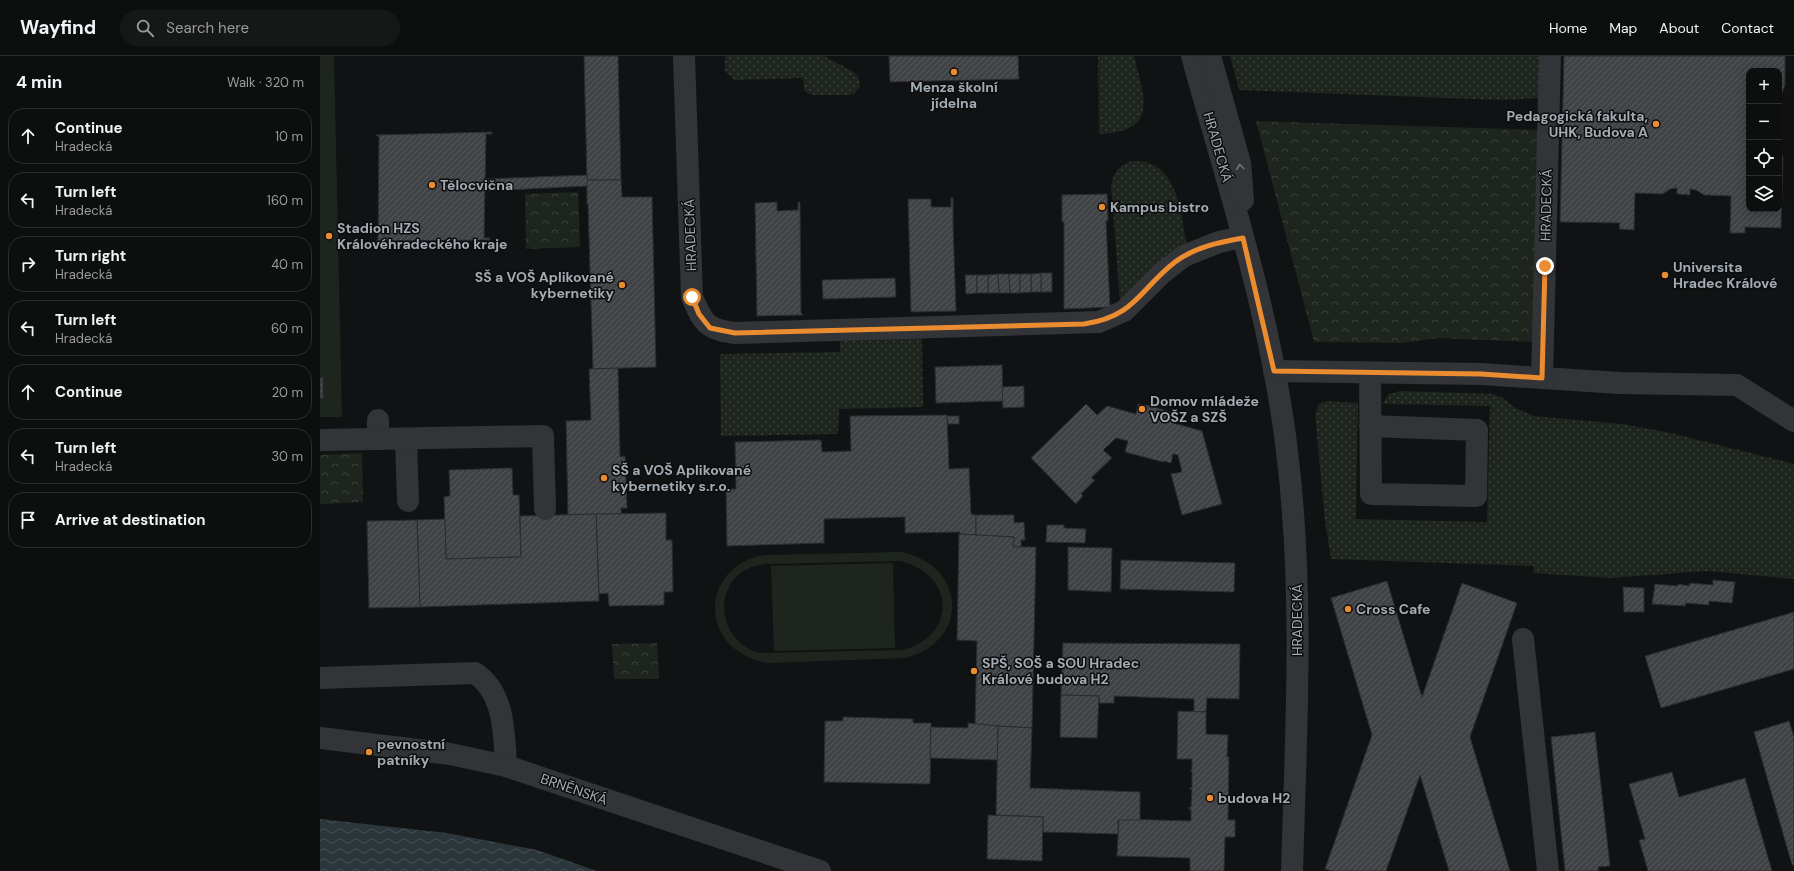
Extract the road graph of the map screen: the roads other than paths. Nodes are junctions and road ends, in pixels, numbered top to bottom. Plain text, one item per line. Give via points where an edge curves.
1 (684, 56) edge
2 (1192, 56) edge
3 (1210, 56) edge
4 (1550, 56) edge
5 (1245, 243) junction
6 (1274, 371) junction
7 (1370, 373) junction
8 (1542, 378) junction
9 (1794, 421) edge
10 (1370, 426) junction
11 (406, 439) junction
12 (320, 440) edge
13 (408, 501) dead end
14 (545, 509) dead end
15 (1523, 639) dead end
16 (320, 678) edge
17 (320, 738) edge
18 (506, 766) junction
19 (820, 871) edge
20 (1292, 871) edge
21 (1548, 871) edge

1 - 5 street, HRADECKÁ via 692,297 699,314 710,328 735,333 1099,322 1124,311 1162,273 1184,256 1219,242
2 - 5 street, HRADECKÁ
5 -> 3 street via 1240,164
4 - 8 street, HRADECKÁ
5 - 6 street, HRADECKÁ
6 - 7 street
6 - 20 street, HRADECKÁ via 1288,460 1297,579
7 - 8 street via 1481,374
7 - 10 street
8 - 9 street via 1737,385
10 - 10 street via 1371,494 1476,496 1477,430
11 - 12 street via 378,430
11 - 13 street
11 - 14 street via 543,436
15 - 21 street
16 - 18 street via 475,673 484,679 490,688 503,720
17 - 18 street, BRNĚNSKÁ via 450,754
18 - 19 street, BRNĚNSKÁ

